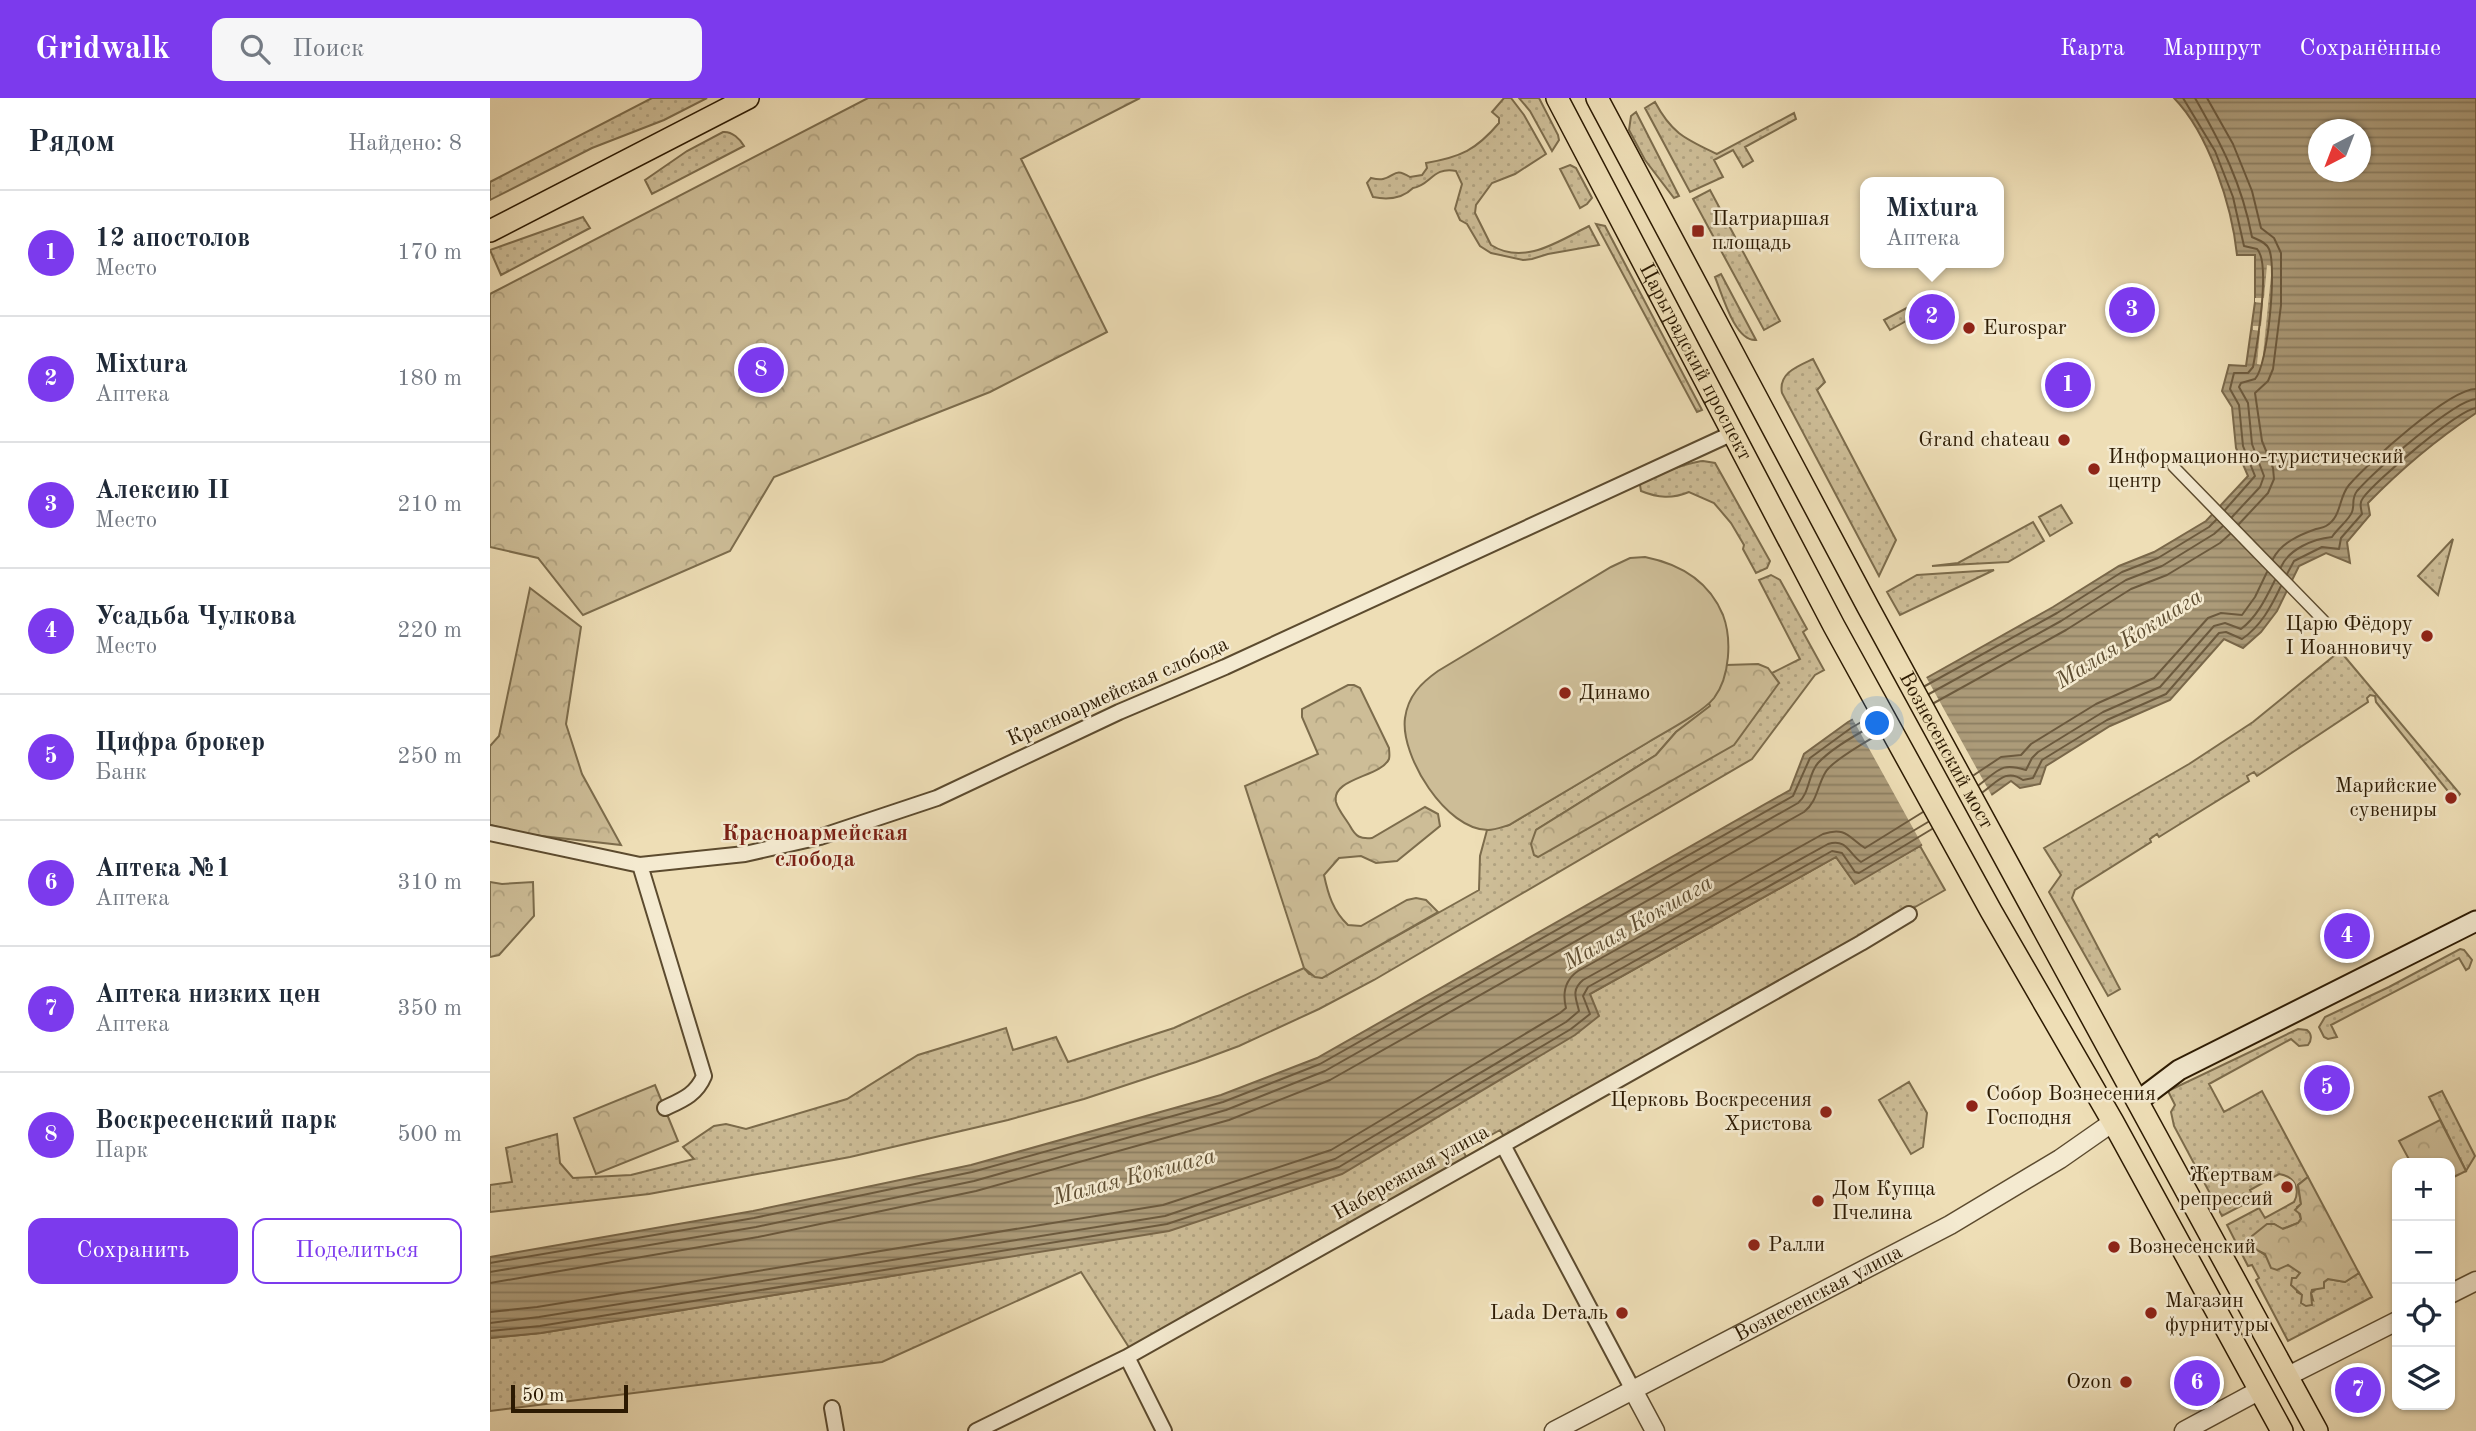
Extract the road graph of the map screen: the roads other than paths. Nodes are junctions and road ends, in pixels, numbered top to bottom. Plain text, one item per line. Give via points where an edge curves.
1 (747, 98) edge
2 (1556, 98) edge
3 (1598, 98) edge
4 (490, 231) edge
5 (1732, 433) junction
6 (2174, 466) dead end
7 (1868, 607) joint
8 (2324, 621) dead end
9 (1834, 626) joint
10 (490, 834) edge
11 (640, 865) junction
12 (1909, 914) dead end
13 (2476, 921) edge
14 (2138, 1101) junction
15 (664, 1108) dead end
16 (2113, 1122) junction
17 (1503, 1146) junction
18 (2476, 1281) edge
19 (2455, 1292) edge
20 (2392, 1324) edge
21 (1127, 1357) junction
22 (2288, 1376) junction
23 (1633, 1390) junction
24 (2260, 1390) junction
25 (832, 1408) dead end
26 (835, 1431) edge
27 (976, 1431) edge
28 (1164, 1431) edge
29 (1554, 1431) edge
30 (1655, 1431) edge
31 (2184, 1431) edge
32 (2282, 1431) edge
33 (2317, 1431) edge

1 - 4 main road
2 - 5 main road, Царьградский проспект
3 - 7 main road, Царьградский проспект
5 - 9 main road, Царьградский проспект
5 - 11 street, Красноармейская слобода via 937,798 820,838 751,853
6 - 8 street
7 - 14 main road, Вознесенский мост
9 - 16 main road, Вознесенский мост
10 - 11 street, Красноармейская слобода
11 - 15 street via 704,1076 699,1088
12 - 17 street, Набережная улица
13 - 14 main road, Вознесенская улица via 2179,1070
14 - 16 main road, Вознесенская улица
14 - 22 main road
16 - 23 street, Вознесенская улица via 1950,1225
16 - 24 main road
17 - 21 street, Набережная улица
17 - 23 street
18 - 19 street
20 - 22 street
21 - 27 street, Набережная улица
21 - 28 street
22 - 24 main road
22 - 33 main road
23 - 29 street, Вознесенская улица
23 - 30 street
24 - 31 street
24 - 32 main road
25 - 26 street

